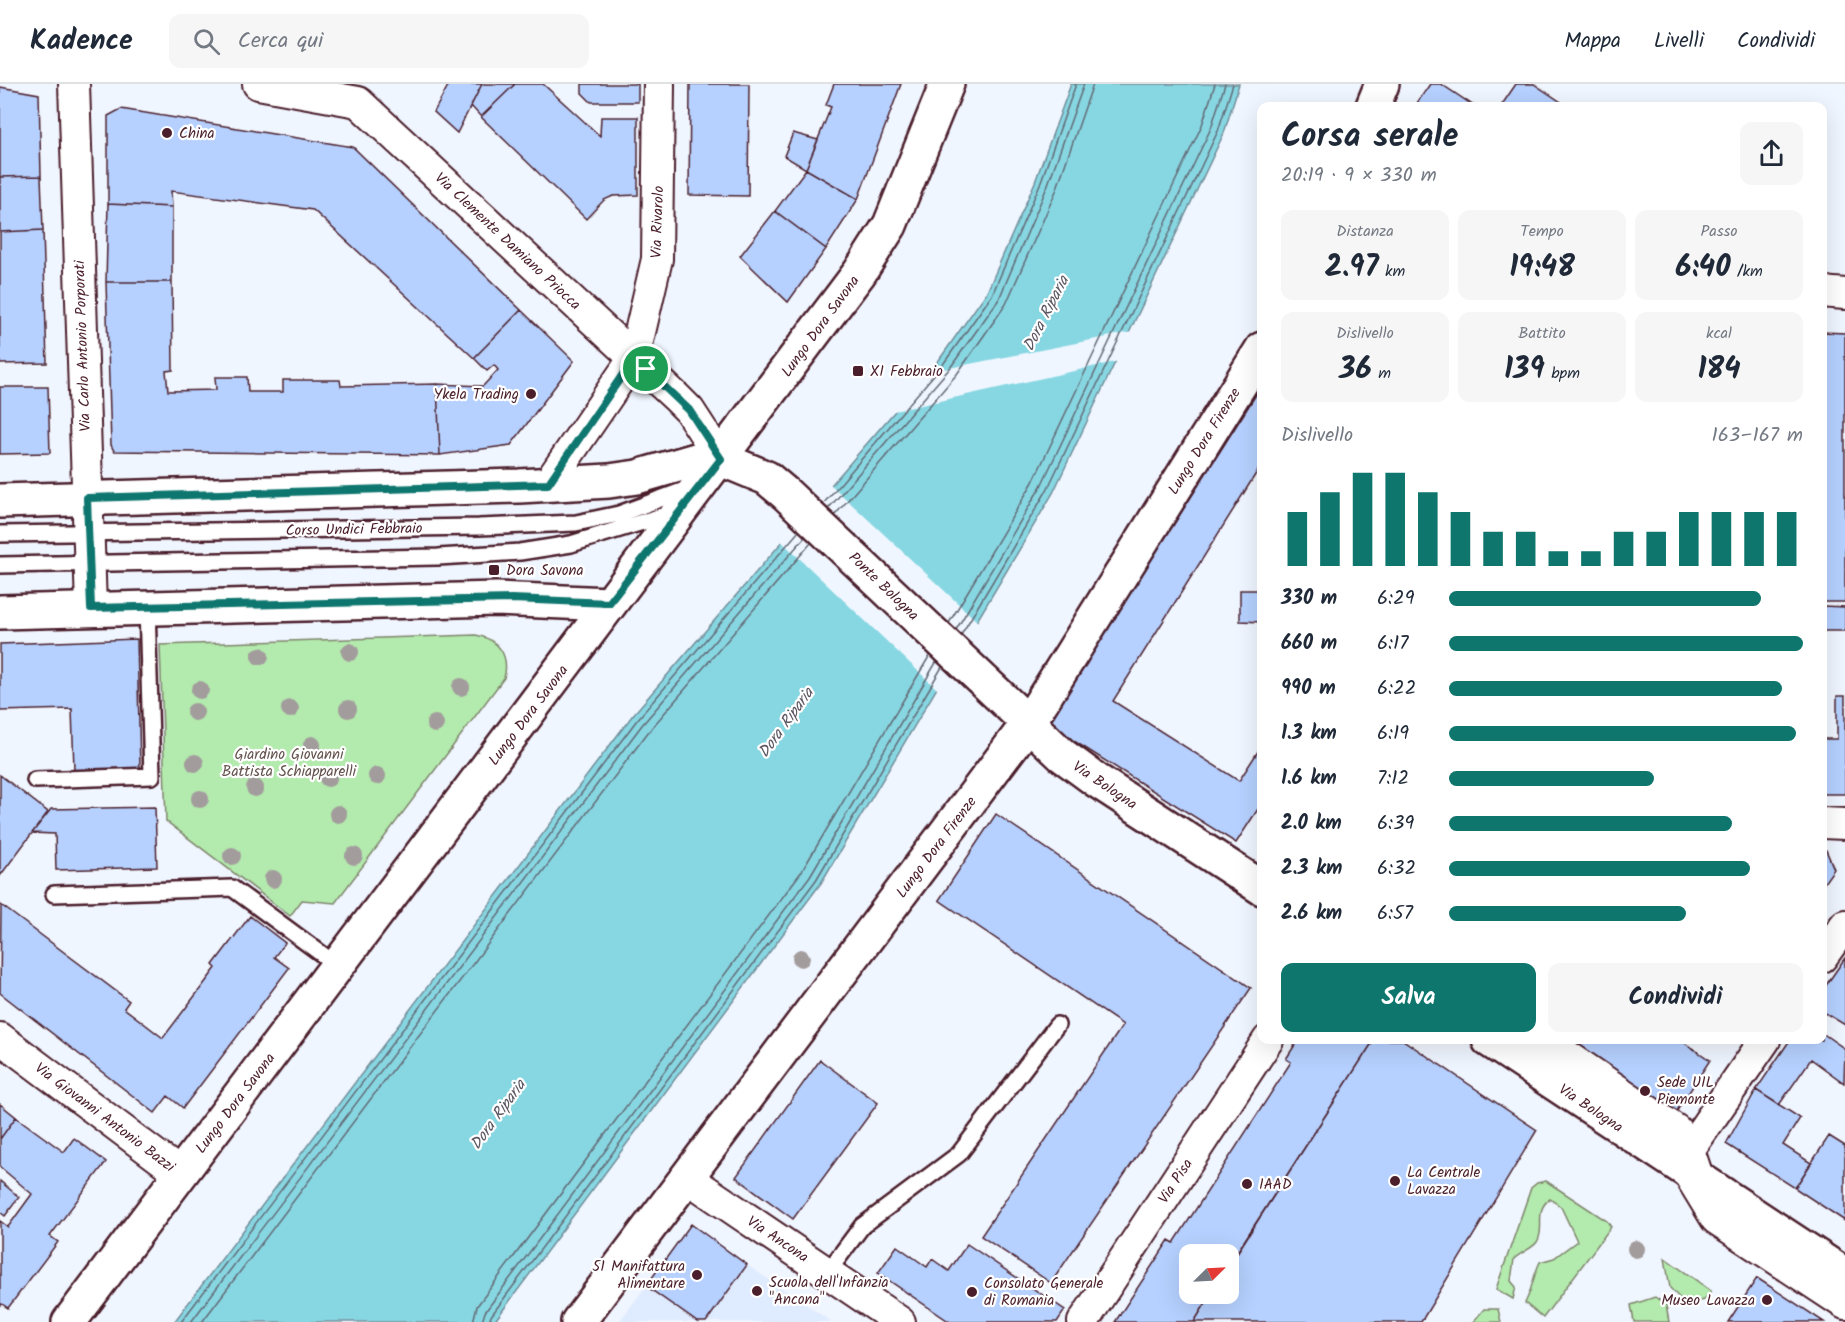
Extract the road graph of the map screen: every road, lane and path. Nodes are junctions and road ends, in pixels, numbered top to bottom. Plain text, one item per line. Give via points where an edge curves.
1 (74, 84) edge
2 (258, 84) edge
3 (659, 84) edge
4 (947, 84) edge
5 (1382, 84) edge
6 (359, 93) edge
7 (1374, 102) edge
8 (1827, 292) edge
9 (1845, 294) edge
10 (1257, 357) edge
11 (634, 358) junction
12 (711, 472) junction
13 (548, 484) junction
14 (87, 498) junction
15 (0, 501) edge
16 (680, 510) junction
17 (0, 534) edge
18 (89, 547) junction
19 (0, 565) edge
20 (609, 603) junction
21 (147, 607) junction
22 (91, 608) junction
23 (0, 612) edge
24 (964, 663) joint
25 (1027, 725) junction
26 (35, 780) dead end
27 (1827, 823) edge
28 (1845, 824) edge
29 (1257, 882) edge
30 (54, 894) dead end
31 (1845, 925) edge
32 (1827, 950) edge
33 (339, 966) junction
34 (1057, 1025) dead end
35 (0, 1038) edge
36 (1265, 1044) edge
37 (1497, 1044) edge
38 (1763, 1044) edge
39 (1689, 1167) junction
40 (181, 1174) junction
41 (686, 1177) junction
42 (827, 1273) junction
43 (1845, 1275) edge
44 (1845, 1304) edge
45 (69, 1322) edge
46 (578, 1322) edge
47 (900, 1322) edge
48 (1083, 1322) edge

1 - 14 street, Via Carlo Antonio Porporati
2 - 6 street, Via Clemente Damiano Priocca
3 - 11 street, Via Rivarolo via 657,259
4 - 12 street, Lungo Dora Savona via 890,225 860,272
5 - 7 street
6 - 11 street, Via Clemente Damiano Priocca
8 - 9 street
10 - 25 street, Lungo Dora Firenze
11 - 12 street, Via Clemente Damiano Priocca via 689,410
11 - 13 street
12 - 13 street via 699,459 637,477
12 - 16 street, Lungo Dora Savona
12 - 18 lane, Corso Undici Febbraio via 619,514 576,523
12 - 24 street, Ponte Bologna via 766,478
13 - 14 street
14 - 15 street
14 - 18 street, Via Carlo Antonio Porporati
16 - 18 lane, Corso Undici Febbraio via 572,544 510,553 438,557
16 - 20 street, Lungo Dora Savona
17 - 18 lane, Corso Undici Febbraio
18 - 19 lane, Corso Undici Febbraio
18 - 22 street, Via Carlo Antonio Porporati
20 - 21 street via 512,599
20 - 33 street, Lungo Dora Savona
21 - 22 street
21 - 26 lane via 152,776
22 - 23 street
24 - 25 street, Via Bologna
25 - 29 street, Via Bologna via 1096,780
25 - 41 street, Lungo Dora Firenze
27 - 28 street
30 - 33 lane via 232,888
31 - 32 street
33 - 40 street, Lungo Dora Savona
34 - 42 lane via 959,1154 862,1226
35 - 40 street, Via Giovanni Antonio Bazzi
36 - 48 street, Via Pisa
37 - 39 street, Via Bologna
38 - 39 street
39 - 43 street, Via Bologna
39 - 44 street, Via Bologna via 1716,1219
40 - 45 street, Lungo Dora Savona
41 - 42 street, Via Ancona
41 - 46 street, Lungo Dora Firenze
42 - 47 street, Via Ancona

